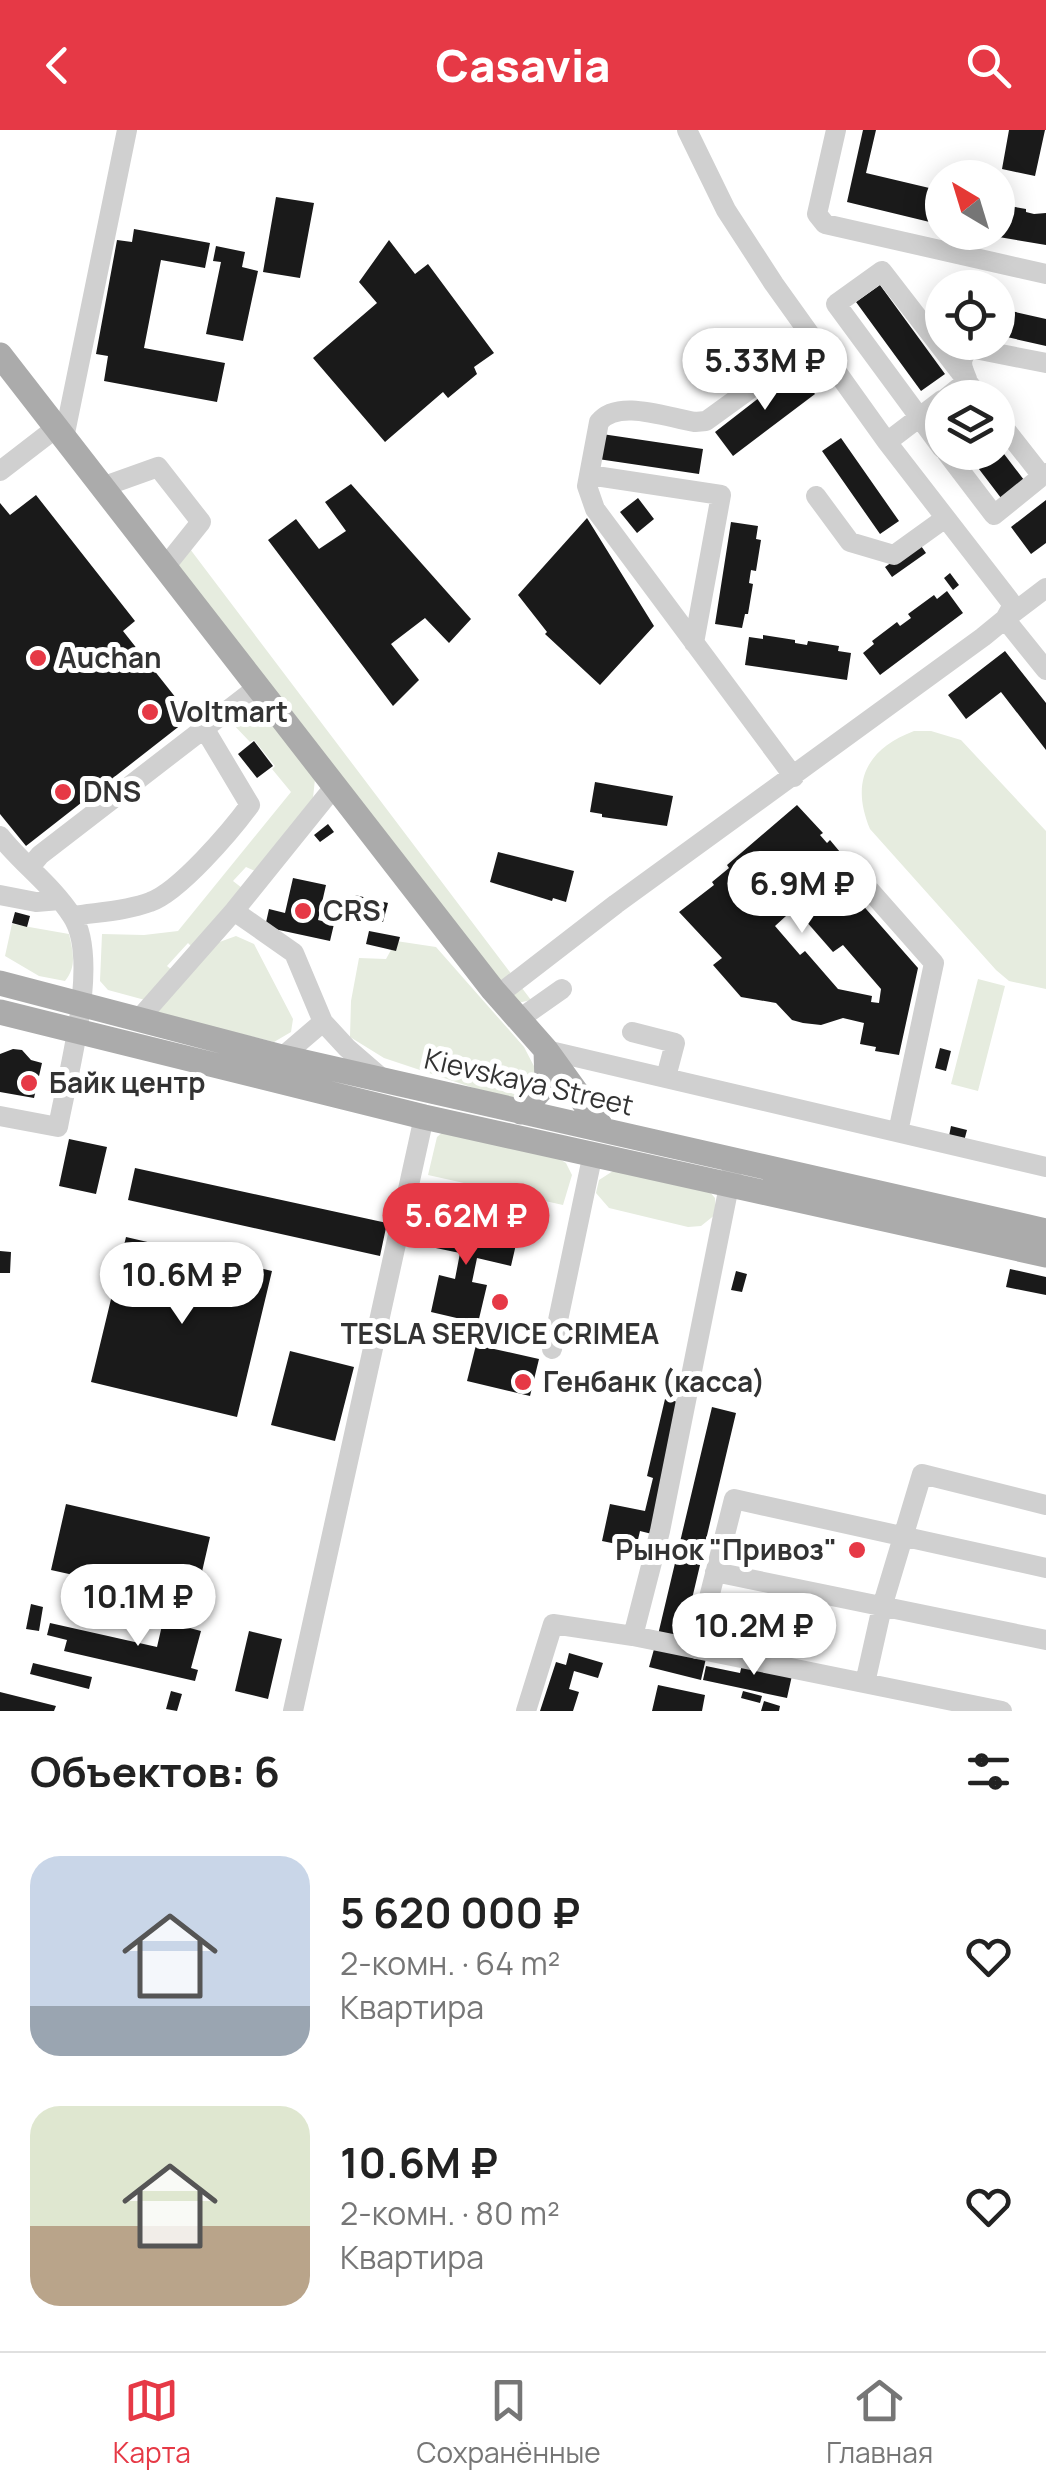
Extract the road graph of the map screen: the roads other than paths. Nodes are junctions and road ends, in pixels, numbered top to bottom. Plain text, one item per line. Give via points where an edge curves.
1 (127, 130) edge
2 (687, 130) edge
3 (836, 130) edge
4 (890, 239) junction
5 (882, 271) junction
6 (1046, 274) edge
7 (821, 349) junction
8 (0, 355) edge
9 (1046, 363) edge
10 (967, 380) edge
11 (969, 380) edge
12 (925, 414) edge
13 (920, 418) junction
14 (925, 425) edge
15 (60, 433) junction
16 (1015, 440) edge
17 (887, 442) junction
18 (0, 470) edge
19 (959, 470) edge
20 (1044, 474) edge
21 (589, 475) junction
22 (102, 488) junction
23 (816, 496) dead end
24 (944, 519) junction
25 (165, 567) junction
26 (1046, 588) edge
27 (1006, 620) junction
28 (694, 642) junction
29 (1046, 670) edge
30 (258, 687) junction
31 (204, 728) junction
32 (794, 777) junction
33 (334, 786) junction
34 (0, 836) edge
35 (30, 867) junction
36 (852, 870) dead end
37 (0, 895) edge
38 (67, 908) junction
39 (234, 911) junction
40 (0, 983) edge
41 (562, 989) dead end
42 (498, 996) junction
43 (81, 1004) junction
44 (0, 1012) edge
45 (138, 1020) junction
46 (518, 1020) junction
47 (323, 1022) junction
48 (75, 1032) junction
49 (632, 1032) dead end
50 (546, 1050) junction
51 (282, 1056) junction
52 (666, 1077) junction
53 (384, 1080) junction
54 (520, 1112) junction
55 (0, 1116) edge
56 (424, 1117) junction
57 (898, 1132) junction
58 (598, 1141) junction
59 (1046, 1167) edge
60 (732, 1172) junction
61 (1046, 1231) edge
62 (1046, 1255) edge
63 (552, 1349) dead end
64 (1046, 1505) edge
65 (902, 1536) junction
66 (1046, 1568) edge
67 (716, 1572) junction
68 (882, 1606) junction
69 (633, 1636) junction
70 (1046, 1640) edge
71 (696, 1648) junction
72 (865, 1683) junction
73 (293, 1711) edge
74 (526, 1711) edge
75 (1002, 1711) edge

1 - 15 street
2 - 7 street via 726,210
3 - 4 street via 817,214 825,224
4 - 5 street
4 - 6 street
5 - 10 street
5 - 13 street via 836,304
7 - 17 street
7 - 21 street via 804,350 706,421 618,409 605,414
8 - 15 main road
9 - 11 street via 970,348 960,365
12 - 13 street
13 - 14 street
13 - 17 street
15 - 18 street
15 - 22 main road
16 - 20 street
17 - 24 street
19 - 20 street via 994,515
21 - 28 street via 595,509
21 - 28 street via 721,495
22 - 25 main road
22 - 25 street via 158,467 201,522
23 - 24 street via 850,542 894,555
24 - 27 street via 1011,598
25 - 30 main road
26 - 27 street
27 - 29 street
27 - 32 street
28 - 32 street
30 - 31 street
30 - 33 main road
31 - 35 street
31 - 38 street via 250,805 162,897 148,904
32 - 42 street
33 - 39 street
33 - 42 main road
34 - 35 street
35 - 38 street
36 - 57 street via 934,962
37 - 38 street
38 - 43 street via 85,952
39 - 45 street
39 - 47 street via 294,953
40 - 43 main road, Kievskaya Street
41 - 46 street
42 - 46 main road
43 - 45 main road, Kievskaya Street
43 - 48 street
44 - 48 main road, Kievskaya Street
45 - 51 main road, Kievskaya Street
46 - 50 main road
47 - 51 street
47 - 53 street
48 - 55 street via 58,1127
48 - 56 main road, Kievskaya Street
49 - 52 street via 676,1043
50 - 52 street
50 - 54 main road via 547,1083
50 - 58 main road
51 - 53 main road, Kievskaya Street
52 - 57 street
53 - 54 main road, Kievskaya Street
54 - 58 main road, Kievskaya Street
56 - 58 main road, Kievskaya Street
56 - 73 street
57 - 59 street
58 - 60 main road, Kievskaya Street
58 - 63 street
60 - 61 main road, Kievskaya Street
60 - 62 main road, Kievskaya Street
60 - 69 street
64 - 65 street via 922,1474
65 - 66 street
65 - 67 street via 734,1499
65 - 68 street
67 - 68 street
67 - 71 street
68 - 70 street
68 - 72 street
69 - 71 street
69 - 74 street via 553,1624
71 - 72 street
72 - 75 street

